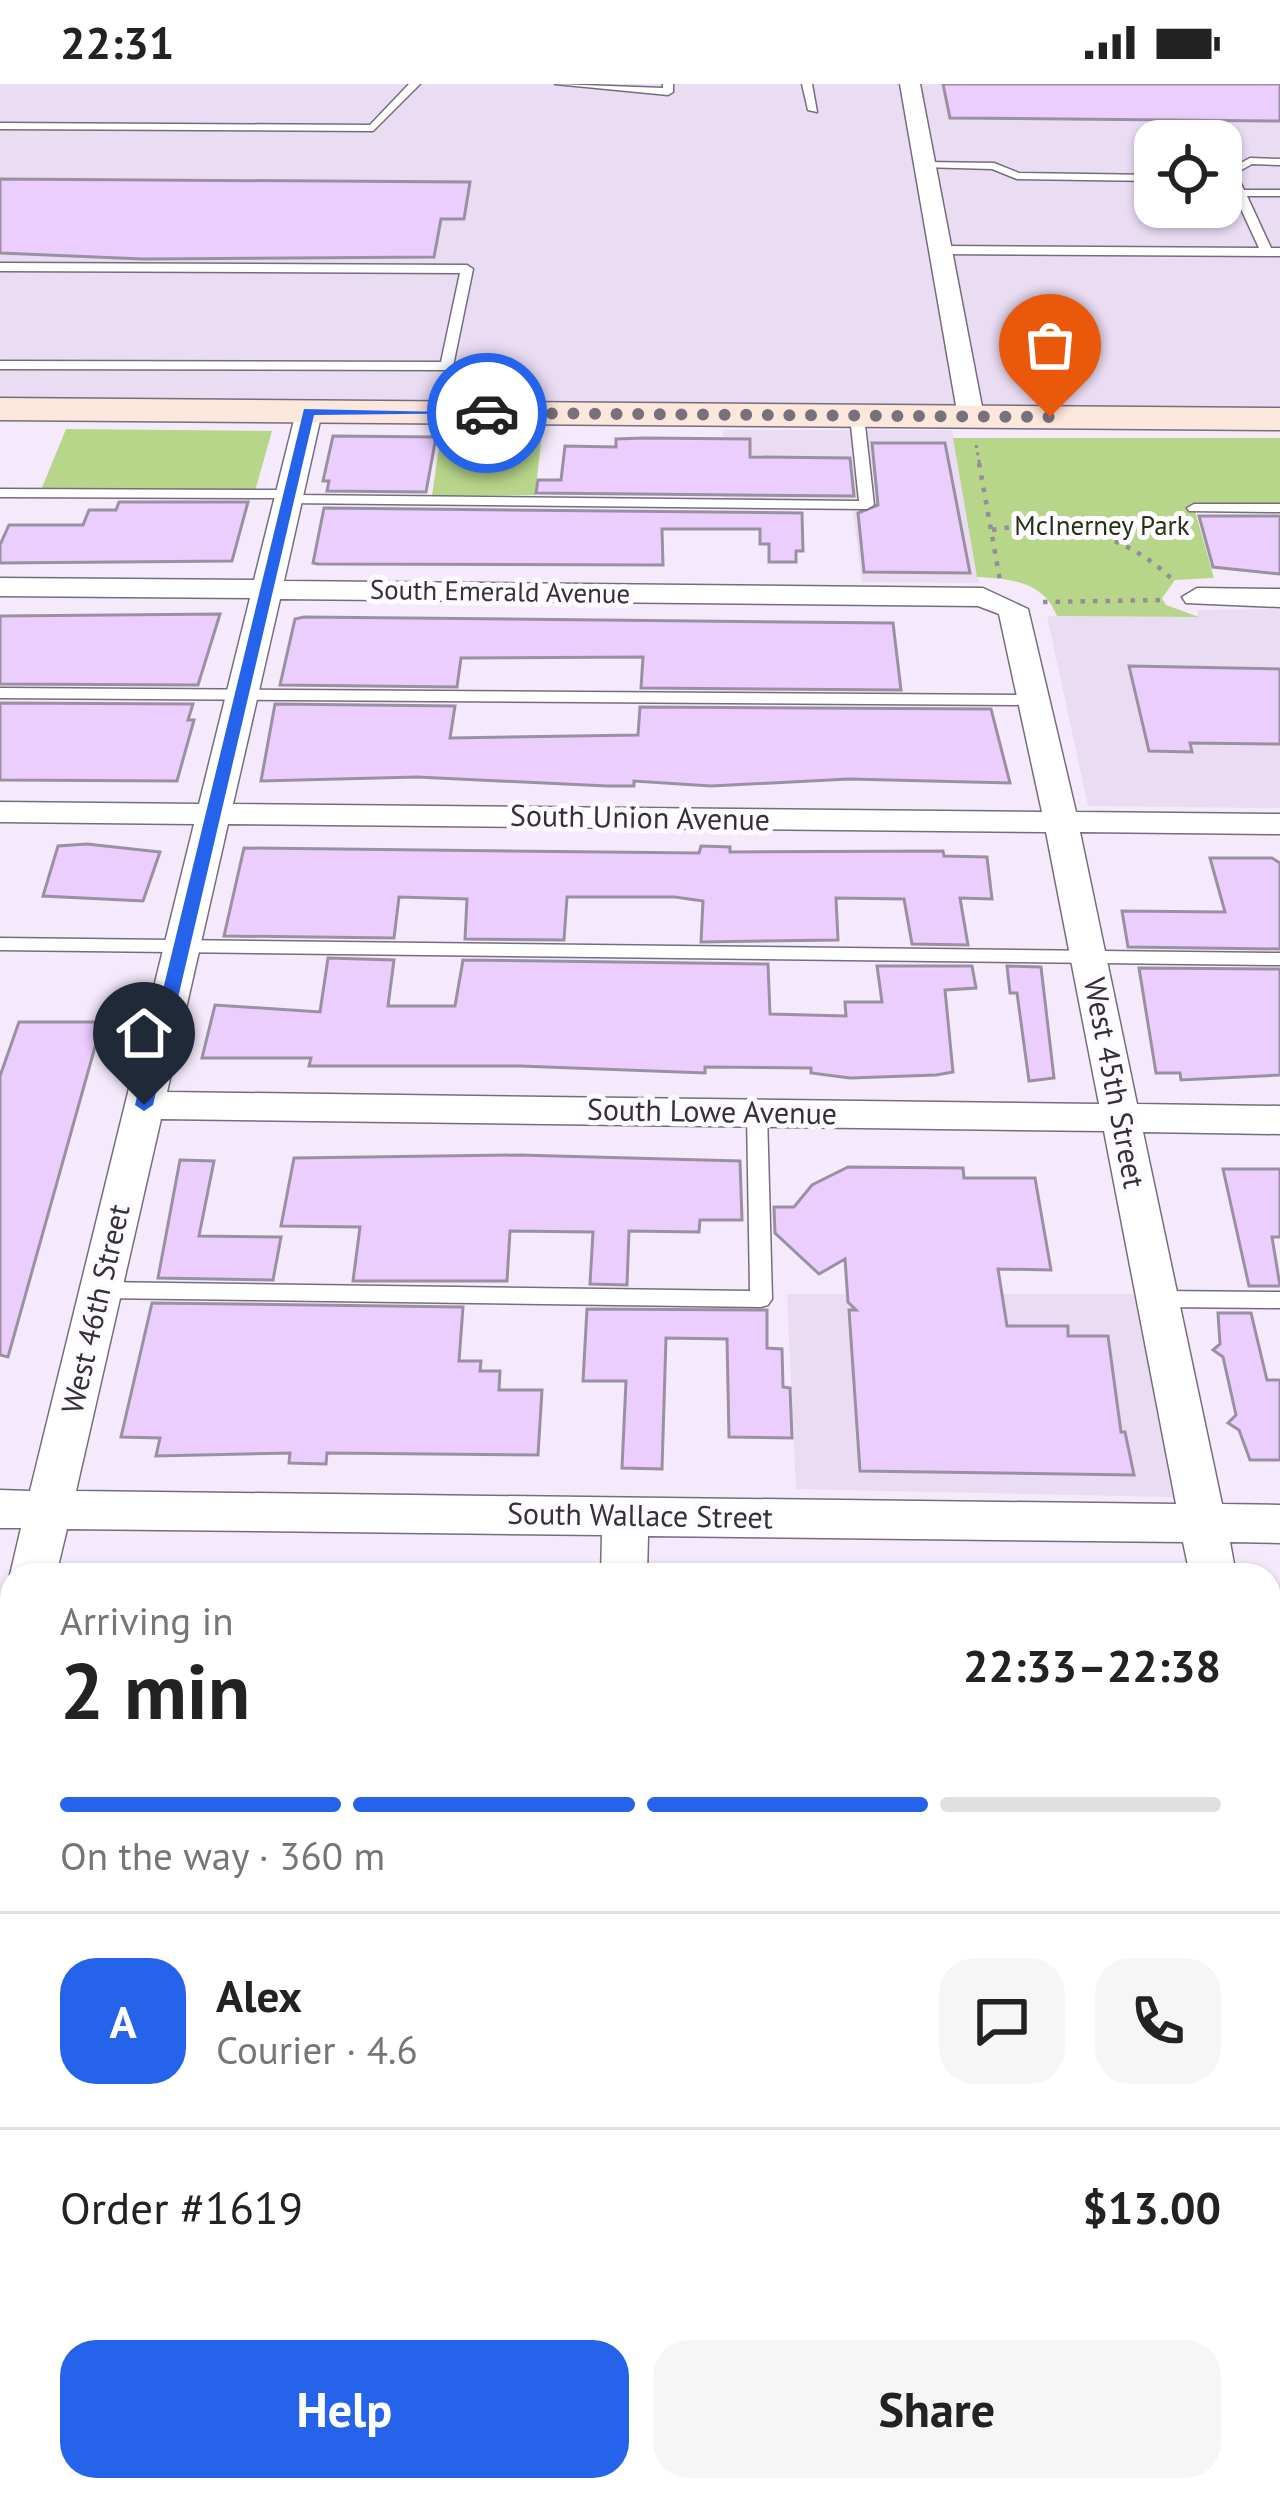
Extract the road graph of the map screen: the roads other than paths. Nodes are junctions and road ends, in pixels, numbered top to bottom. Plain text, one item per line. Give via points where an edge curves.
1 (415, 84) edge
2 (560, 84) edge
3 (668, 84) edge
4 (807, 84) edge
5 (910, 84) edge
6 (813, 110) dead end
7 (0, 126) edge
8 (1280, 161) edge
9 (925, 165) junction
10 (1242, 165) edge
11 (1134, 178) edge
12 (1242, 193) edge
13 (1280, 194) edge
14 (1242, 196) edge
15 (941, 250) junction
16 (1274, 252) edge
17 (0, 266) edge
18 (0, 365) edge
19 (0, 410) edge
20 (309, 412) junction
21 (857, 416) junction
22 (1280, 419) edge
23 (973, 425) junction
24 (0, 494) edge
25 (288, 497) junction
26 (1194, 508) dead end
27 (1280, 508) edge
28 (0, 587) edge
29 (266, 590) junction
30 (1000, 593) joint
31 (1180, 593) road end
32 (1280, 598) edge
33 (0, 693) edge
34 (241, 694) junction
35 (1036, 700) junction
36 (0, 812) edge
37 (213, 814) junction
38 (1061, 822) junction
39 (1280, 824) edge
40 (0, 944) edge
41 (182, 946) junction
42 (1088, 957) junction
43 (1280, 959) edge
44 (144, 1105) junction
45 (757, 1113) junction
46 (1121, 1118) junction
47 (1280, 1120) edge
48 (100, 1290) junction
49 (1157, 1299) junction
50 (1280, 1300) edge
51 (0, 1508) edge
52 (48, 1509) junction
53 (626, 1516) junction
54 (1202, 1523) junction
55 (1280, 1524) edge
56 (36, 1563) edge
57 (624, 1563) edge
58 (1210, 1563) edge

1 - 7 lane via 373,128
2 - 3 lane via 668,92
4 - 6 lane
5 - 9 street
8 - 10 lane
9 - 11 lane
9 - 15 street
12 - 13 lane
14 - 16 lane
15 - 16 lane
15 - 23 street
17 - 18 lane via 467,269 447,366
19 - 20 main road
20 - 21 main road
20 - 25 street, West 46th Street
21 - 23 main road
21 - 25 lane via 867,505
22 - 23 main road
24 - 25 lane
25 - 29 street, West 46th Street
26 - 27 lane
28 - 29 street, South Emerald Avenue
29 - 30 street, South Emerald Avenue
29 - 34 street, West 46th Street
30 - 35 street, West 45th Street via 1020,621
31 - 32 street
33 - 34 lane
34 - 35 lane
34 - 37 street, West 46th Street
35 - 38 street, West 45th Street
36 - 37 street, South Union Avenue
37 - 38 street, South Union Avenue
37 - 41 street, West 46th Street
38 - 39 street, South Union Avenue
38 - 42 street, West 45th Street
40 - 41 lane
41 - 42 lane
41 - 44 street, West 46th Street
42 - 43 lane
42 - 46 street, West 45th Street
44 - 45 street, South Lowe Avenue
44 - 48 street, West 46th Street
45 - 46 street, South Lowe Avenue
45 - 48 lane via 761,1299
46 - 47 street, South Lowe Avenue
46 - 49 street, West 45th Street
48 - 52 street, West 46th Street
49 - 50 lane
49 - 54 street, West 45th Street
51 - 52 street, South Wallace Street
52 - 53 street, South Wallace Street
52 - 56 street, West 46th Street
53 - 54 street, South Wallace Street
53 - 57 street
54 - 55 street, South Wallace Street
54 - 58 street, West 45th Street

